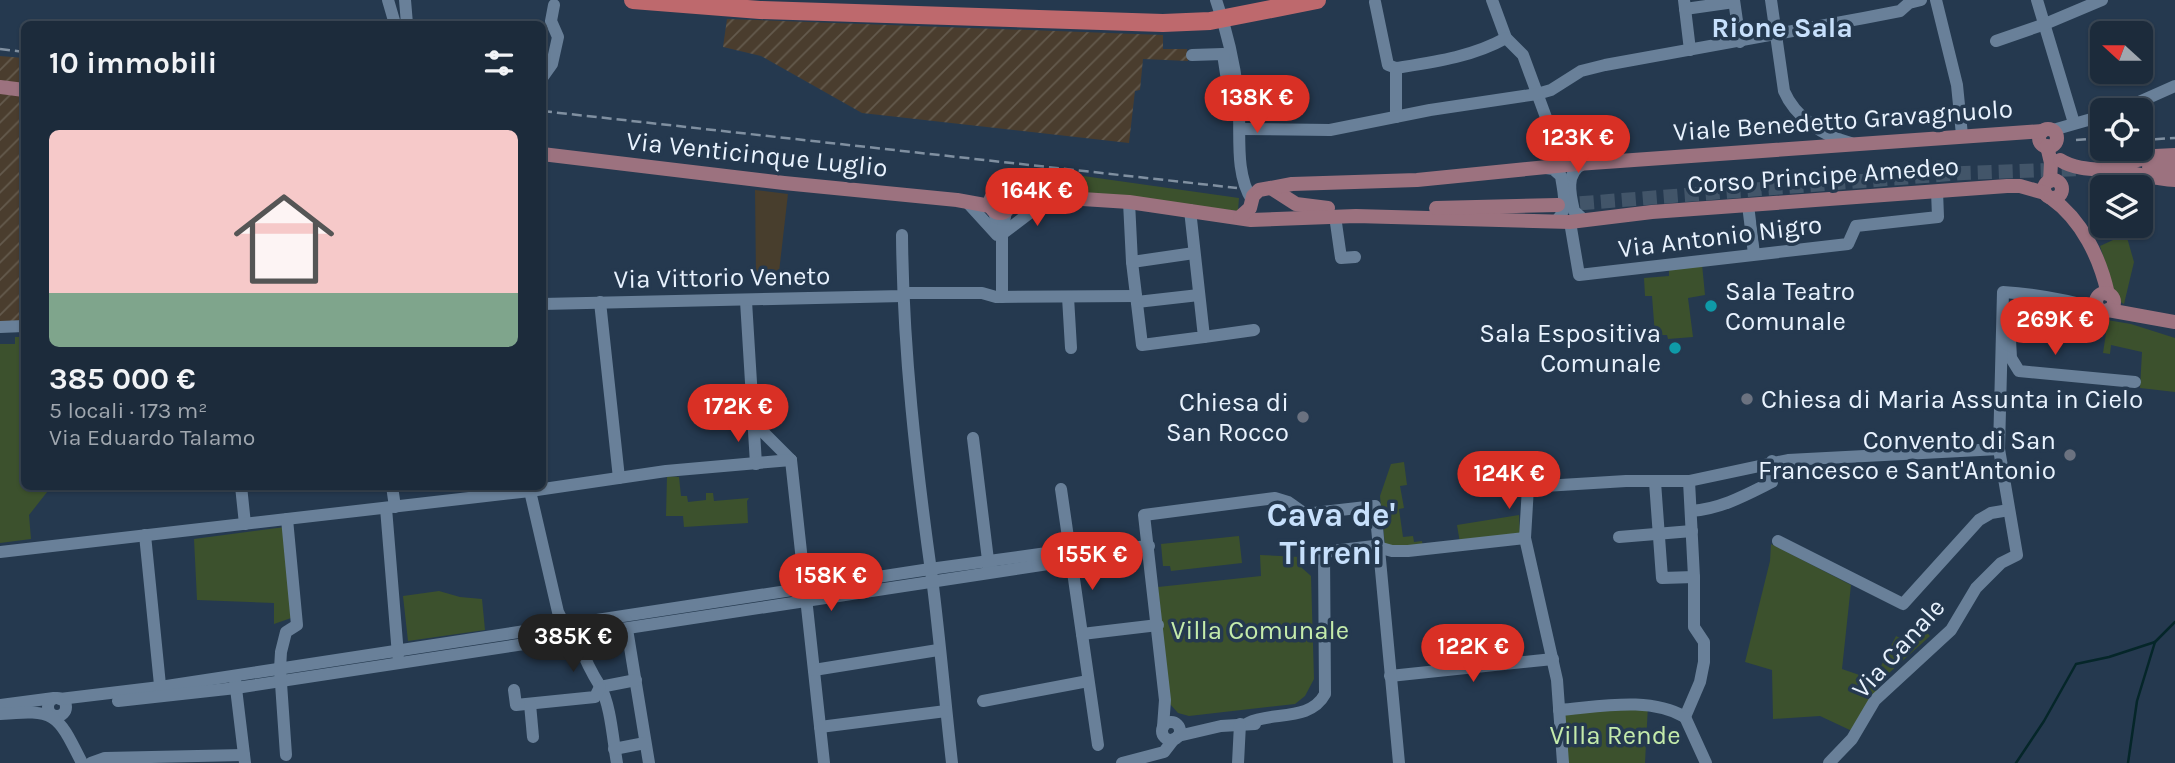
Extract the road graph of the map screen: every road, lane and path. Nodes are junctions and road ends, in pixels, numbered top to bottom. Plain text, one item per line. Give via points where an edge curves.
1 (388, 0) edge
2 (405, 0) edge
3 (633, 0) edge
4 (835, 0) edge
5 (1216, 0) edge
6 (1262, 0) edge
7 (1317, 0) edge
8 (1492, 0) edge
9 (1772, 0) edge
10 (1780, 0) edge
11 (1921, 0) edge
12 (1937, 0) edge
13 (2037, 0) edge
14 (2102, 0) edge
15 (1734, 1) edge
16 (1375, 2) edge
17 (554, 5) dead end
18 (1685, 5) edge
19 (394, 21) edge
20 (407, 21) edge
21 (2045, 24) junction
22 (1219, 31) dead end
23 (1776, 34) junction
24 (1506, 38) junction
25 (1740, 41) junction
26 (1996, 41) dead end
27 (1690, 50) junction
28 (1223, 54) junction
29 (1192, 55) dead end
30 (1396, 68) junction
31 (546, 72) edge
32 (2175, 86) edge
33 (0, 87) edge
34 (21, 90) edge
35 (1537, 94) junction
36 (2148, 98) edge
37 (1396, 117) junction
38 (2090, 119) edge
39 (2074, 122) junction
40 (1814, 126) junction
41 (1241, 129) junction
42 (1962, 135) junction
43 (2050, 137) junction
44 (1851, 144) junction
45 (1241, 147) junction
46 (1807, 149) junction
47 (546, 154) edge
48 (2175, 155) edge
49 (2060, 160) junction
50 (1587, 163) junction
51 (1545, 167) junction
52 (2149, 167) dead end
53 (2175, 167) edge
54 (2100, 168) junction
55 (2082, 169) junction
56 (1242, 176) junction
57 (2175, 180) edge
58 (1267, 186) junction
59 (2054, 190) junction
60 (1937, 191) junction
61 (1047, 197) junction
62 (966, 201) junction
63 (1129, 202) junction
64 (1252, 202) junction
65 (1000, 204) junction
66 (1558, 205) tunnel mouth
67 (1748, 205) junction
68 (1391, 209) junction
69 (1189, 210) junction
70 (1335, 216) junction
71 (1240, 217) junction
72 (1269, 218) junction
73 (1577, 221) junction
74 (1554, 222) junction
75 (1000, 234) junction
76 (902, 235) dead end
77 (1194, 253) junction
78 (1754, 254) junction
79 (1355, 257) dead end
80 (1132, 262) junction
81 (1199, 295) junction
82 (902, 296) junction
83 (999, 297) junction
84 (1068, 297) junction
85 (1136, 299) junction
86 (746, 301) junction
87 (2104, 301) junction
88 (600, 302) junction
89 (546, 304) edge
90 (2175, 322) edge
91 (21, 326) edge
92 (0, 327) edge
93 (2003, 328) junction
94 (1254, 330) dead end
95 (1204, 337) junction
96 (1071, 348) dead end
97 (2134, 382) dead end
98 (752, 421) junction
99 (973, 438) dead end
100 (773, 442) junction
101 (1998, 449) junction
102 (791, 460) junction
103 (1772, 461) junction
104 (761, 463) junction
105 (619, 478) junction
106 (1689, 481) junction
107 (1655, 482) junction
108 (546, 489) edge
109 (1061, 489) dead end
110 (241, 490) edge
111 (392, 490) edge
112 (537, 490) edge
113 (530, 491) junction
114 (391, 507) junction
115 (1691, 510) junction
116 (2009, 510) junction
117 (287, 519) junction
118 (245, 524) junction
119 (1692, 531) junction
120 (1659, 534) junction
121 (145, 535) junction
122 (1619, 537) dead end
123 (1525, 538) junction
124 (1777, 541) dead end
125 (1149, 546) junction
126 (1380, 549) junction
127 (0, 552) edge
128 (1070, 554) junction
129 (989, 566) junction
130 (931, 574) junction
131 (1694, 577) junction
132 (806, 594) junction
133 (679, 614) junction
134 (1158, 625) junction
135 (627, 629) junction
136 (570, 632) junction
137 (1082, 634) junction
138 (939, 650) junction
139 (399, 656) junction
140 (1553, 659) junction
141 (814, 670) junction
142 (281, 675) junction
143 (1390, 676) junction
144 (636, 680) junction
145 (1088, 681) junction
146 (235, 682) junction
147 (600, 687) junction
148 (514, 690) dead end
149 (161, 692) junction
150 (983, 701) dead end
151 (62, 704) junction
152 (530, 704) junction
153 (0, 705) edge
154 (946, 710) junction
155 (1559, 710) junction
156 (0, 714) edge
157 (50, 715) junction
158 (1685, 717) junction
159 (1244, 724) junction
160 (820, 727) junction
161 (1173, 730) junction
162 (533, 737) dead end
163 (72, 743) junction
164 (645, 743) junction
165 (1098, 746) dead end
166 (614, 749) junction
167 (286, 755) dead end
168 (244, 759) edge
169 (82, 763) edge
170 (91, 763) edge
171 (617, 763) edge
172 (649, 763) edge
173 (824, 763) edge
174 (952, 763) edge
175 (1122, 763) edge
176 (1238, 763) edge
177 (1399, 763) edge
178 (1563, 763) edge
179 (1706, 763) edge
180 (1829, 763) edge

1 - 19 street
2 - 20 street
3 - 7 highway via 760,10 1163,23 1210,21
4 - 6 highway via 1175,11
5 - 41 street via 1232,51
8 - 24 street
9 - 23 street
10 - 23 street via 1781,25
11 - 23 street via 1900,11
12 - 42 street via 1957,85
13 - 21 street
14 - 21 street
15 - 18 street
15 - 25 street
16 - 30 street via 1388,65
17 - 31 street via 551,21 558,37
18 - 27 street
21 - 26 street
21 - 39 street
22 - 28 street
23 - 25 street
23 - 40 street via 1784,91
24 - 30 street via 1487,49
24 - 35 street via 1523,55
25 - 27 street
27 - 35 street via 1581,71
28 - 29 street
28 - 45 street
30 - 37 street
32 - 36 street
33 - 34 main road
35 - 37 street
35 - 50 street via 1561,158 1575,157
37 - 41 street via 1329,130
38 - 39 street
39 - 43 street
40 - 44 street
40 - 46 street via 1815,139
41 - 45 street
42 - 43 main road, Viale Benedetto Gravagnuolo
42 - 44 main road, Viale Benedetto Gravagnuolo
43 - 49 main road
43 - 59 main road
44 - 46 main road, Viale Benedetto Gravagnuolo
45 - 56 street
46 - 50 main road, Viale Benedetto Gravagnuolo
47 - 62 main road, Via Venticinque Luglio
48 - 54 main road
49 - 55 main road
49 - 59 main road
50 - 51 main road, Viale Benedetto Gravagnuolo
50 - 73 street via 1573,169 1570,177
51 - 58 main road, Viale Benedetto Gravagnuolo via 1417,180
51 - 74 street via 1561,176 1564,209
52 - 53 main road
54 - 55 main road
54 - 57 main road
55 - 59 main road
56 - 58 street
56 - 64 street
58 - 64 main road
58 - 68 main road via 1303,206
59 - 60 main road, Corso Principe Amedeo via 2013,186
59 - 87 main road, Corso Principe Amedeo via 2081,228 2102,276
60 - 67 main road, Corso Principe Amedeo
60 - 78 street, Via Antonio Nigro via 1938,216 1856,226 1848,244
61 - 63 main road, Corso Principe Amedeo
61 - 65 main road, Corso Principe Amedeo via 1016,206
61 - 75 street
62 - 65 main road, Via Venticinque Luglio
62 - 75 street
63 - 69 main road, Corso Principe Amedeo
63 - 80 street
64 - 71 main road
64 - 72 main road
65 - 75 street
66 - 68 main road
67 - 73 main road, Corso Principe Amedeo
67 - 78 street
68 - 70 main road
69 - 71 main road, Corso Principe Amedeo
69 - 77 street
70 - 72 main road, Corso Principe Amedeo
70 - 74 main road, Corso Principe Amedeo
70 - 79 street via 1341,258
71 - 72 main road, Corso Principe Amedeo
73 - 74 main road, Corso Principe Amedeo
73 - 78 street, Via Antonio Nigro via 1579,275
75 - 83 street
76 - 82 street
77 - 80 street
77 - 81 street
80 - 85 street
81 - 85 street, Via Vittorio Veneto
81 - 95 street
82 - 83 street, Via Vittorio Veneto via 982,293
82 - 86 street, Via Vittorio Veneto
82 - 130 street via 914,446
83 - 84 street, Via Vittorio Veneto
84 - 85 street, Via Vittorio Veneto
84 - 96 street
85 - 95 street via 1142,345
86 - 88 street, Via Vittorio Veneto
86 - 98 street
87 - 90 main road via 2128,315
87 - 93 street via 2003,292
88 - 89 street, Via Vittorio Veneto
88 - 105 street
91 - 92 street
93 - 97 street via 2009,329 2011,358 2020,371
93 - 101 street, Via Canale
94 - 95 street
98 - 100 street
98 - 104 street
99 - 129 street
100 - 102 street
100 - 104 street via 772,457
101 - 103 street
101 - 116 street, Via Canale
102 - 104 street
102 - 132 street
103 - 106 street
103 - 115 street via 1772,481 1722,505
104 - 105 street
105 - 108 street
106 - 107 street
106 - 115 street
107 - 120 street
107 - 123 street via 1528,487
109 - 128 street
110 - 118 street
111 - 114 street
112 - 113 street
113 - 114 street
113 - 136 street via 558,612
114 - 117 street
114 - 139 street
115 - 119 street
116 - 124 street via 1979,520 1903,604
116 - 180 street, Via Canale via 2017,555 2001,563 1976,588 1951,630 1875,700 1852,739
117 - 118 street
117 - 142 street via 297,625 283,637
118 - 121 street
119 - 120 street
119 - 131 street
120 - 122 street
120 - 131 street via 1662,578
121 - 127 street
121 - 149 street
123 - 126 street via 1408,551
123 - 140 street
125 - 126 street via 1144,515 1275,498 1305,514 1375,506
125 - 128 street
125 - 134 street
126 - 143 street
126 - 159 street via 1331,556 1327,561 1331,685 1326,703 1311,716
126 - 159 street via 1327,551 1323,556 1325,694 1317,706
128 - 129 street via 1048,564
128 - 137 street
129 - 130 street
130 - 132 street
130 - 138 street
131 - 158 street via 1694,627 1704,642 1704,662
132 - 133 street
132 - 141 street
133 - 135 street
133 - 136 street
134 - 137 street
134 - 161 street via 1165,700
135 - 136 street
135 - 144 street
136 - 139 street
136 - 147 street
137 - 145 street
138 - 141 street
138 - 154 street
139 - 142 street
140 - 143 street
140 - 155 street
141 - 160 street
142 - 146 street
142 - 167 street
143 - 177 street
144 - 147 street
144 - 164 street
145 - 150 street
145 - 165 street
146 - 149 street
146 - 168 street
147 - 152 street via 595,697
147 - 166 street
148 - 152 street via 516,705
149 - 151 street
151 - 153 street
151 - 157 street via 57,717
151 - 163 street
152 - 162 street
154 - 160 street
154 - 174 street
155 - 158 street via 1653,705
155 - 178 street
156 - 157 street via 31,711
157 - 163 street
158 - 179 street
159 - 161 street
159 - 176 street
160 - 173 street
161 - 175 street via 1164,752
163 - 169 street
164 - 166 street
164 - 172 street
166 - 171 street
168 - 170 street via 105,758

